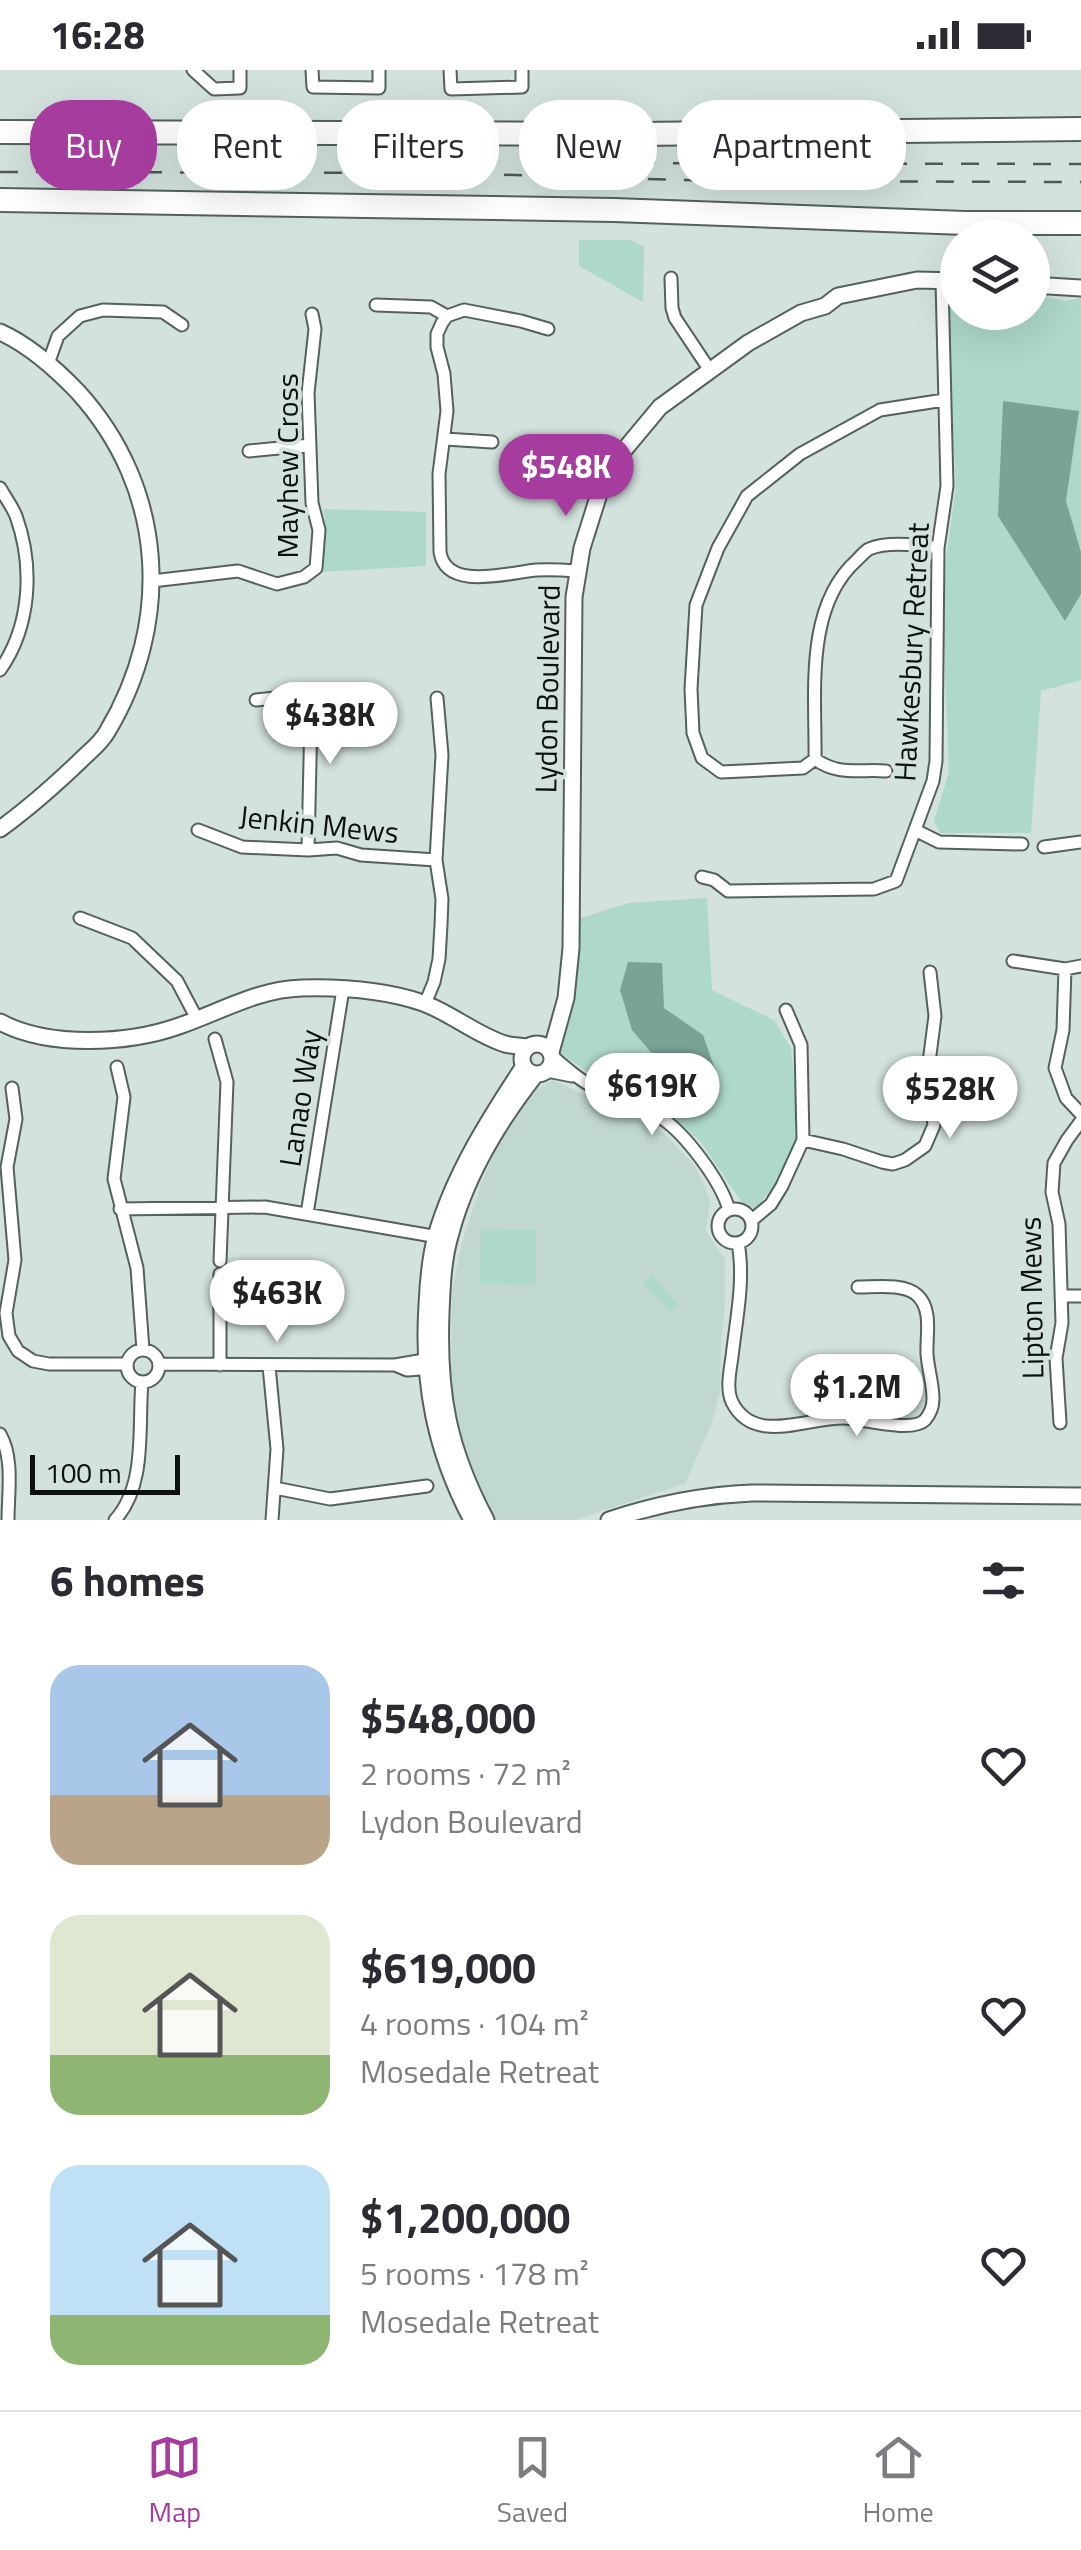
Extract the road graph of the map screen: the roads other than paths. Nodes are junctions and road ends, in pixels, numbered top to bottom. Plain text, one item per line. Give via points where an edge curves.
1 (193, 70) edge
2 (240, 70) edge
3 (312, 70) edge
4 (380, 70) edge
5 (450, 70) edge
6 (522, 70) edge
7 (1081, 129) edge
8 (0, 132) edge
9 (0, 200) edge
10 (1078, 224) edge
11 (672, 278) dead end
12 (940, 281) edge
13 (1050, 286) edge
14 (1081, 288) edge
15 (376, 305) dead end
16 (312, 314) dead end
17 (447, 316) junction
18 (182, 325) dead end
19 (548, 330) dead end
20 (948, 330) edge
21 (0, 332) edge
22 (48, 364) junction
23 (708, 370) junction
24 (944, 400) junction
25 (446, 439) junction
26 (492, 442) dead end
27 (310, 445) junction
28 (249, 451) dead end
29 (0, 488) edge
30 (938, 548) junction
31 (577, 571) junction
32 (152, 581) junction
33 (0, 670) edge
34 (436, 698) dead end
35 (256, 700) dead end
36 (815, 759) junction
37 (886, 771) dead end
38 (0, 830) edge
39 (198, 830) dead end
40 (915, 830) junction
41 (1081, 842) edge
42 (1022, 844) dead end
43 (1044, 846) dead end
44 (308, 850) junction
45 (436, 860) junction
46 (702, 877) dead end
47 (80, 918) dead end
48 (1013, 962) dead end
49 (1081, 966) edge
50 (1064, 969) junction
51 (930, 972) dead end
52 (343, 989) junction
53 (425, 1004) junction
54 (786, 1010) dead end
55 (197, 1019) junction
56 (0, 1022) edge
57 (215, 1039) dead end
58 (537, 1059) junction
59 (118, 1067) dead end
60 (12, 1088) dead end
61 (1081, 1117) edge
62 (804, 1140) junction
63 (4, 1166) edge
64 (220, 1208) junction
65 (120, 1209) junction
66 (729, 1210) junction
67 (307, 1214) junction
68 (752, 1220) junction
69 (442, 1238) junction
70 (738, 1243) junction
71 (858, 1286) dead end
72 (1061, 1296) junction
73 (1081, 1296) edge
74 (143, 1350) junction
75 (433, 1363) junction
76 (127, 1364) junction
77 (159, 1364) junction
78 (220, 1365) junction
79 (270, 1366) junction
80 (142, 1382) junction
81 (1060, 1423) dead end
82 (0, 1434) edge
83 (426, 1486) dead end
84 (275, 1488) junction
85 (1081, 1496) edge
86 (8, 1520) edge
87 (114, 1520) edge
88 (272, 1520) edge
89 (472, 1520) edge
90 (486, 1520) edge
91 (609, 1520) edge

1 - 2 street via 214,89 240,88
3 - 4 street via 312,87 379,88
5 - 6 street via 451,89 522,87
7 - 8 highway
9 - 10 highway
11 - 23 street via 672,308
12 - 23 street, Lydon Boulevard via 838,296
13 - 14 street
15 - 17 street via 431,307
16 - 27 street, Mayhew Cross
17 - 19 street via 475,312
17 - 25 street via 436,334
18 - 22 street via 163,312 80,316 58,336
20 - 24 street, Hawkesbury Retreat
21 - 22 street
22 - 32 street via 97,414 126,464 141,503
23 - 31 street, Lydon Boulevard via 660,406 620,455 588,521
24 - 30 street, Hawkesbury Retreat via 948,486
24 - 36 street via 880,410 800,454 747,496 696,605 691,689 702,758 721,772 803,768
25 - 26 street
25 - 31 street via 439,492 441,562 447,569 484,576
27 - 28 street
27 - 32 street, Mayhew Cross via 319,530 313,572 277,584 238,572
29 - 33 street via 26,556 26,614
30 - 36 street via 910,543 869,550 842,574 817,642
30 - 40 street, Hawkesbury Retreat via 936,761
31 - 58 street, Lydon Boulevard via 571,948 566,998
32 - 38 street via 139,664 105,736
34 - 45 street via 442,755
35 - 44 street via 295,696 310,716
36 - 37 street via 843,772
39 - 44 street, Jenkin Mews via 242,846
40 - 42 street via 939,842
40 - 46 street, Hawkesbury Retreat via 896,881 874,890 728,890
41 - 43 street
44 - 45 street, Jenkin Mews
45 - 53 street via 440,959
47 - 55 street via 132,938 177,981
48 - 50 street
49 - 50 street
50 - 61 street via 1055,1068
51 - 62 street via 934,1125 924,1146 893,1164
52 - 53 street
52 - 55 street via 259,995
52 - 67 street, Lanao Way
53 - 58 street
54 - 62 street via 800,1045
55 - 56 street via 119,1039 64,1040
57 - 64 street via 227,1082
58 - 66 street via 660,1117 716,1179
58 - 69 street, Lydon Boulevard
59 - 65 street via 124,1096 114,1180
60 - 63 street via 16,1120
61 - 72 street, Lipton Mews via 1054,1163
62 - 68 street via 771,1204
63 - 76 street via 15,1238 6,1330 14,1347 49,1364
64 - 65 street
64 - 67 street
64 - 78 street
65 - 74 street via 137,1268
66 - 68 street via 743,1210
66 - 70 street via 718,1230
67 - 69 street
68 - 70 street via 750,1236
69 - 75 street, Lydon Boulevard
70 - 71 street via 730,1394 740,1413 760,1425 832,1418 908,1426 926,1419 933,1401 923,1302 908,1289
72 - 73 street
72 - 81 street, Lipton Mews
74 - 76 street
74 - 77 street
75 - 79 street via 407,1370
75 - 89 street, Lydon Boulevard via 429,1399 447,1466
75 - 90 street, Lydon Boulevard via 452,1438
76 - 80 street via 132,1378
77 - 78 street
77 - 80 street via 153,1379
78 - 79 street
79 - 84 street
80 - 87 street via 137,1476
82 - 86 street via 8,1464
83 - 84 street via 330,1499
84 - 88 street
85 - 91 street via 709,1495

